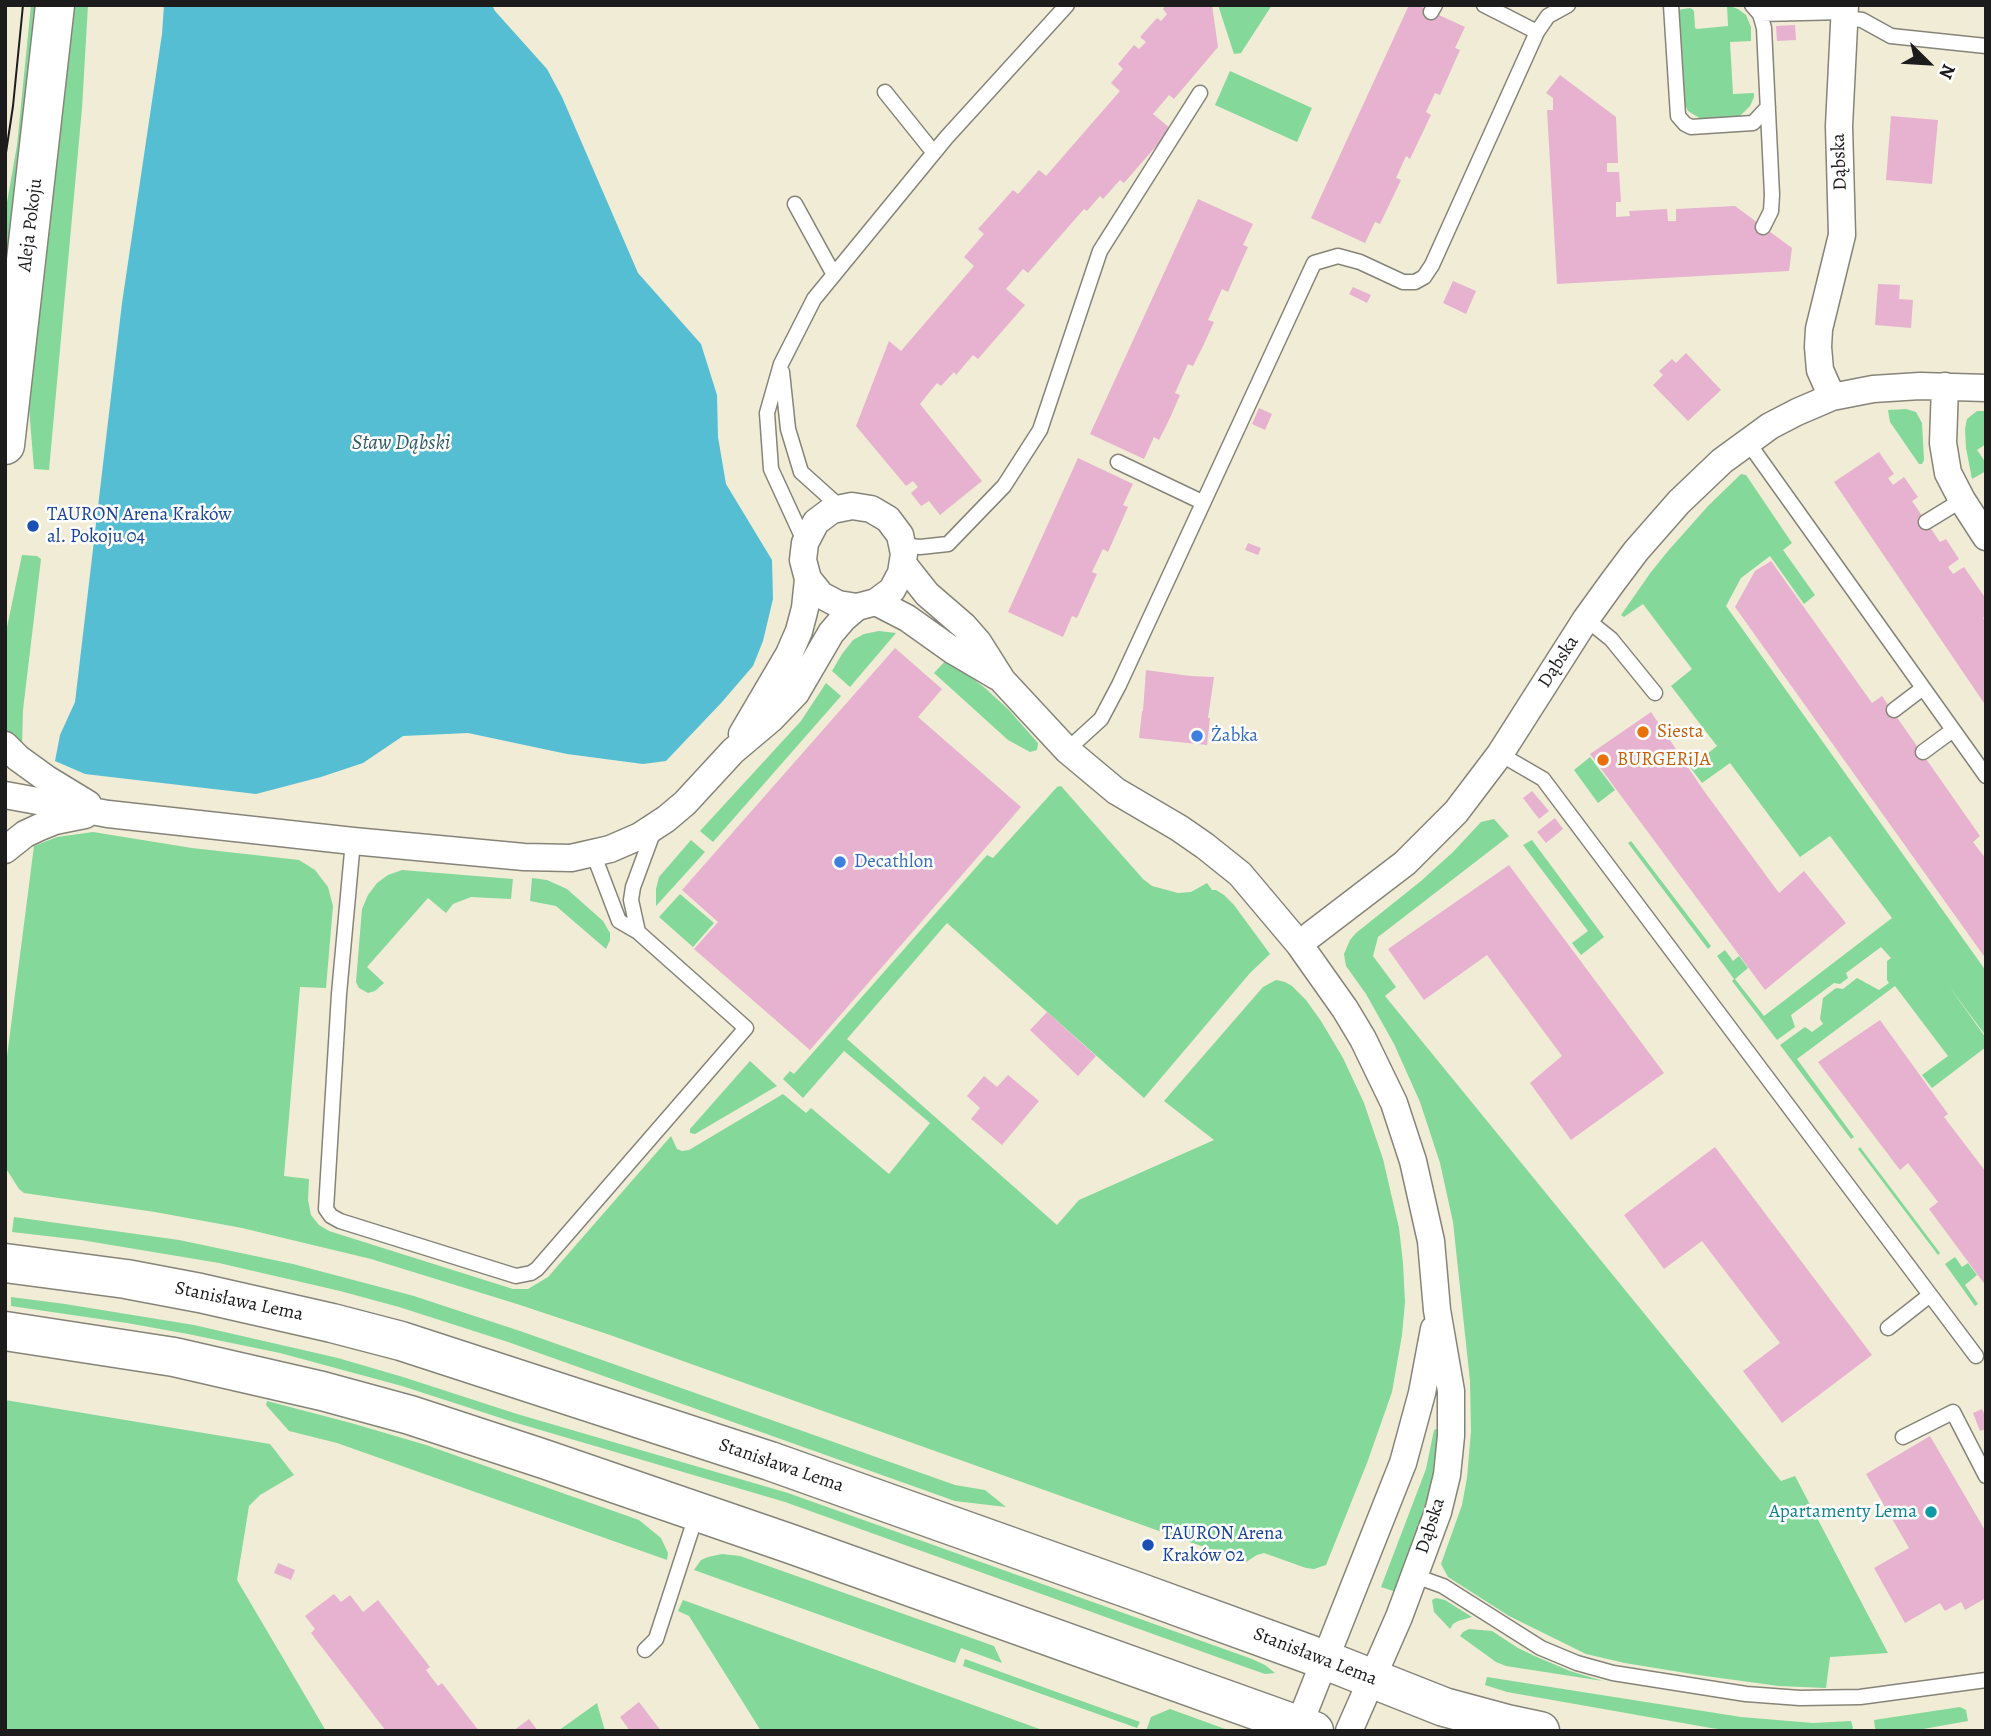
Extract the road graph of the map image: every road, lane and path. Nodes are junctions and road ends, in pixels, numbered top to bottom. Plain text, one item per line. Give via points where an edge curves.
1 (55, 5) edge
2 (1484, 5) edge
3 (1568, 5) edge
4 (1671, 5) edge
5 (1066, 6) edge
6 (1756, 9) edge
7 (1845, 12) edge
8 (1537, 32) junction
9 (1986, 46) edge
10 (885, 92) dead end
11 (1200, 93) dead end
12 (1768, 107) junction
13 (934, 153) junction
14 (795, 204) dead end
15 (1763, 227) dead end
16 (834, 275) junction
17 (781, 364) junction
18 (1945, 386) junction
19 (1986, 388) edge
20 (1832, 397) junction
21 (1747, 441) junction
22 (5, 445) edge
23 (1118, 462) dead end
24 (1962, 500) junction
25 (1202, 502) junction
26 (840, 507) junction
27 (1926, 522) dead end
28 (1986, 537) edge
29 (805, 543) junction
30 (903, 555) junction
31 (808, 579) junction
32 (867, 604) junction
33 (1587, 619) junction
34 (1002, 680) junction
35 (1923, 688) junction
36 (1655, 693) dead end
37 (1894, 710) dead end
38 (1953, 730) junction
39 (5, 745) edge
40 (1067, 750) junction
41 (733, 751) junction
42 (1923, 752) dead end
43 (1500, 754) junction
44 (1986, 776) edge
45 (5, 794) edge
46 (108, 814) junction
47 (656, 827) junction
48 (353, 841) junction
49 (5, 850) edge
50 (593, 853) junction
51 (638, 932) junction
52 (1299, 944) junction
53 (5, 1263) edge
54 (1930, 1295) junction
55 (1437, 1310) junction
56 (1888, 1328) dead end
57 (5, 1331) edge
58 (1976, 1356) dead end
59 (1903, 1437) dead end
60 (1986, 1476) edge
61 (697, 1511) junction
62 (1415, 1576) junction
63 (645, 1650) dead end
64 (1325, 1660) junction
65 (1373, 1679) junction
66 (1986, 1680) edge
67 (1303, 1729) edge
68 (1349, 1731) edge
69 (1540, 1731) edge

1 - 22 main road, Aleja Pokoju
2 - 8 lane
3 - 8 lane via 1548,16
4 - 12 lane via 1678,116 1685,124 1753,124
5 - 13 lane
6 - 7 lane
6 - 12 lane via 1764,28
7 - 9 lane via 1891,36
7 - 20 street, Dąbska via 1839,126 1842,235 1818,346
8 - 25 lane via 1424,277 1403,282 1338,256 1314,263
10 - 13 lane
11 - 30 lane via 1100,251 1040,430 1004,486 948,544 920,547
12 - 15 lane via 1773,195 1772,211
13 - 16 lane
14 - 16 lane
16 - 17 lane via 814,299
17 - 26 lane via 788,429 801,472
17 - 29 lane via 766,413 771,469
18 - 19 street, Dąbska
18 - 20 street, Dąbska via 1873,389
18 - 24 street via 1945,457
20 - 21 street, Dąbska
21 - 33 street, Dąbska via 1679,502 1636,551
21 - 35 lane
23 - 25 lane
24 - 27 lane
24 - 28 street
25 - 40 lane via 1101,719
26 - 29 street via 816,522
26 - 30 street via 871,509 888,519 900,535
29 - 31 street
30 - 32 street via 892,590
30 - 34 street via 927,594 978,642
31 - 32 street via 821,595 838,604
31 - 41 street via 806,608 789,654
32 - 34 street via 907,618
32 - 41 street via 843,619 796,693
33 - 36 lane via 1619,646
33 - 43 street, Dąbska
34 - 40 street, Dąbska
35 - 37 lane
35 - 38 lane
38 - 42 lane
38 - 44 lane
39 - 46 street via 47,779
40 - 52 street, Dąbska via 1116,791 1179,828 1240,874
41 - 47 street
43 - 52 street, Dąbska via 1456,812 1405,863
43 - 54 lane via 1543,779
45 - 46 street
46 - 48 street
46 - 49 street via 55,821 25,834
47 - 50 street
47 - 51 lane via 633,887
48 - 50 street via 537,858
48 - 51 lane via 326,1209 331,1216 362,1229 516,1276 537,1269 746,1028
50 - 51 lane via 619,921
52 - 55 street, Dąbska via 1363,1039 1397,1114 1427,1218
53 - 64 main road, Stanisława Lema via 200,1293 401,1341 769,1461
54 - 56 lane
54 - 58 lane
55 - 62 street, Dąbska via 1451,1391 1451,1436 1438,1512
55 - 64 street, Dąbska via 1403,1463
57 - 61 main road via 174,1357 321,1391 410,1415
59 - 60 lane via 1953,1412
61 - 63 lane via 656,1639
61 - 67 main road
62 - 65 street, Dąbska
62 - 66 lane via 1443,1586 1541,1648 1613,1673 1800,1698 1860,1697
64 - 65 main road, Stanisława Lema
64 - 67 street, Dąbska
65 - 68 street, Dąbska
65 - 69 main road, Stanisława Lema via 1444,1707

